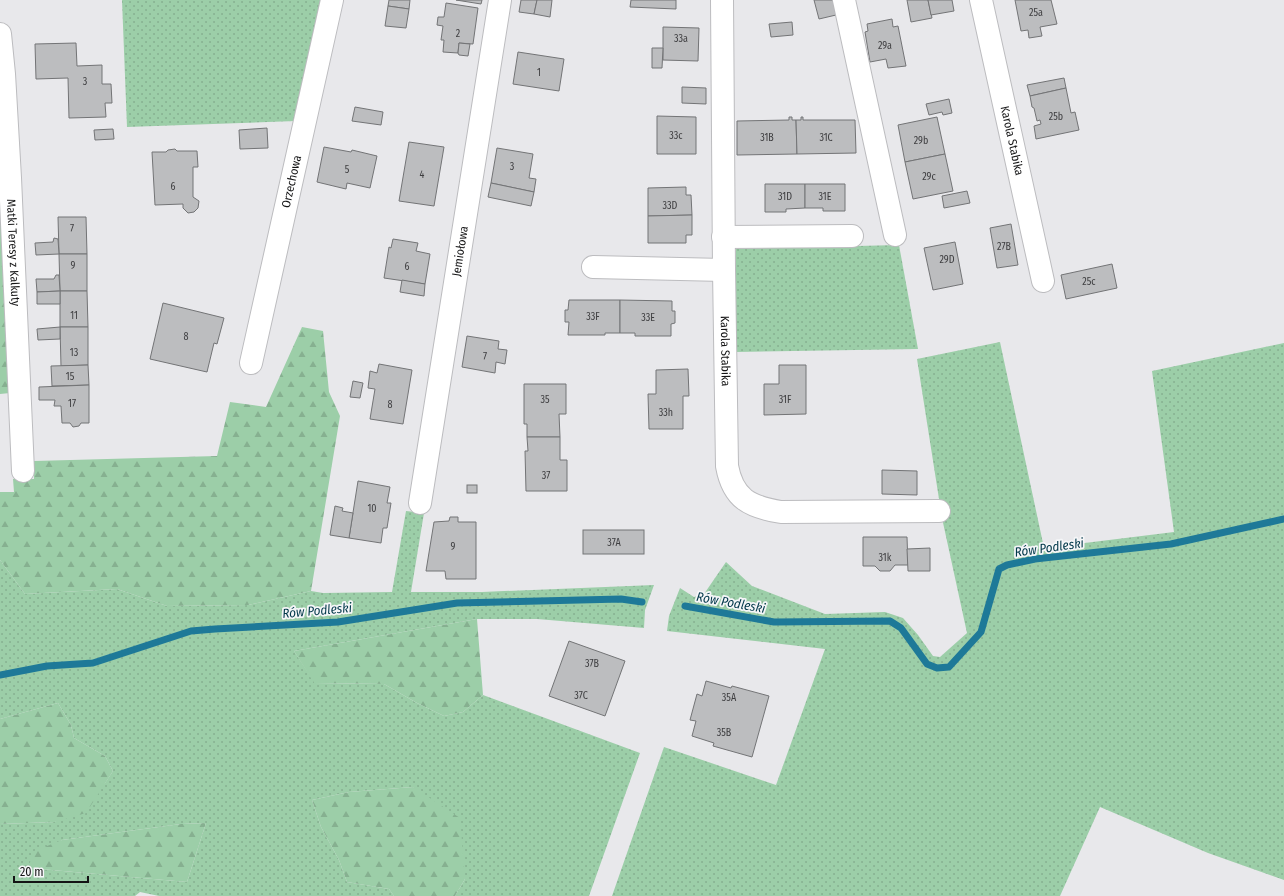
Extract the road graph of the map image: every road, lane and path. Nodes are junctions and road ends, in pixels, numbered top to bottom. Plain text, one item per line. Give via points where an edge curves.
1 (332, 0) edge
2 (500, 0) edge
3 (722, 0) edge
4 (844, 0) edge
5 (981, 0) edge
6 (0, 34) edge
7 (895, 235) dead end
8 (852, 236) dead end
9 (723, 237) junction
10 (593, 267) dead end
11 (724, 270) junction
12 (1043, 281) dead end
13 (251, 363) dead end
14 (23, 471) dead end
15 (420, 503) dead end
16 (939, 511) dead end

1 - 13 street, Orzechowa
2 - 15 street, Jemiołowa
3 - 9 street, Karola Stabika
4 - 7 street
5 - 12 street, Karola Stabika
6 - 14 street, Matki Teresy z Kalkuty via 10,178
8 - 9 street
9 - 11 street, Karola Stabika
10 - 11 street
11 - 16 street, Karola Stabika via 727,466 733,487 753,505 781,512

